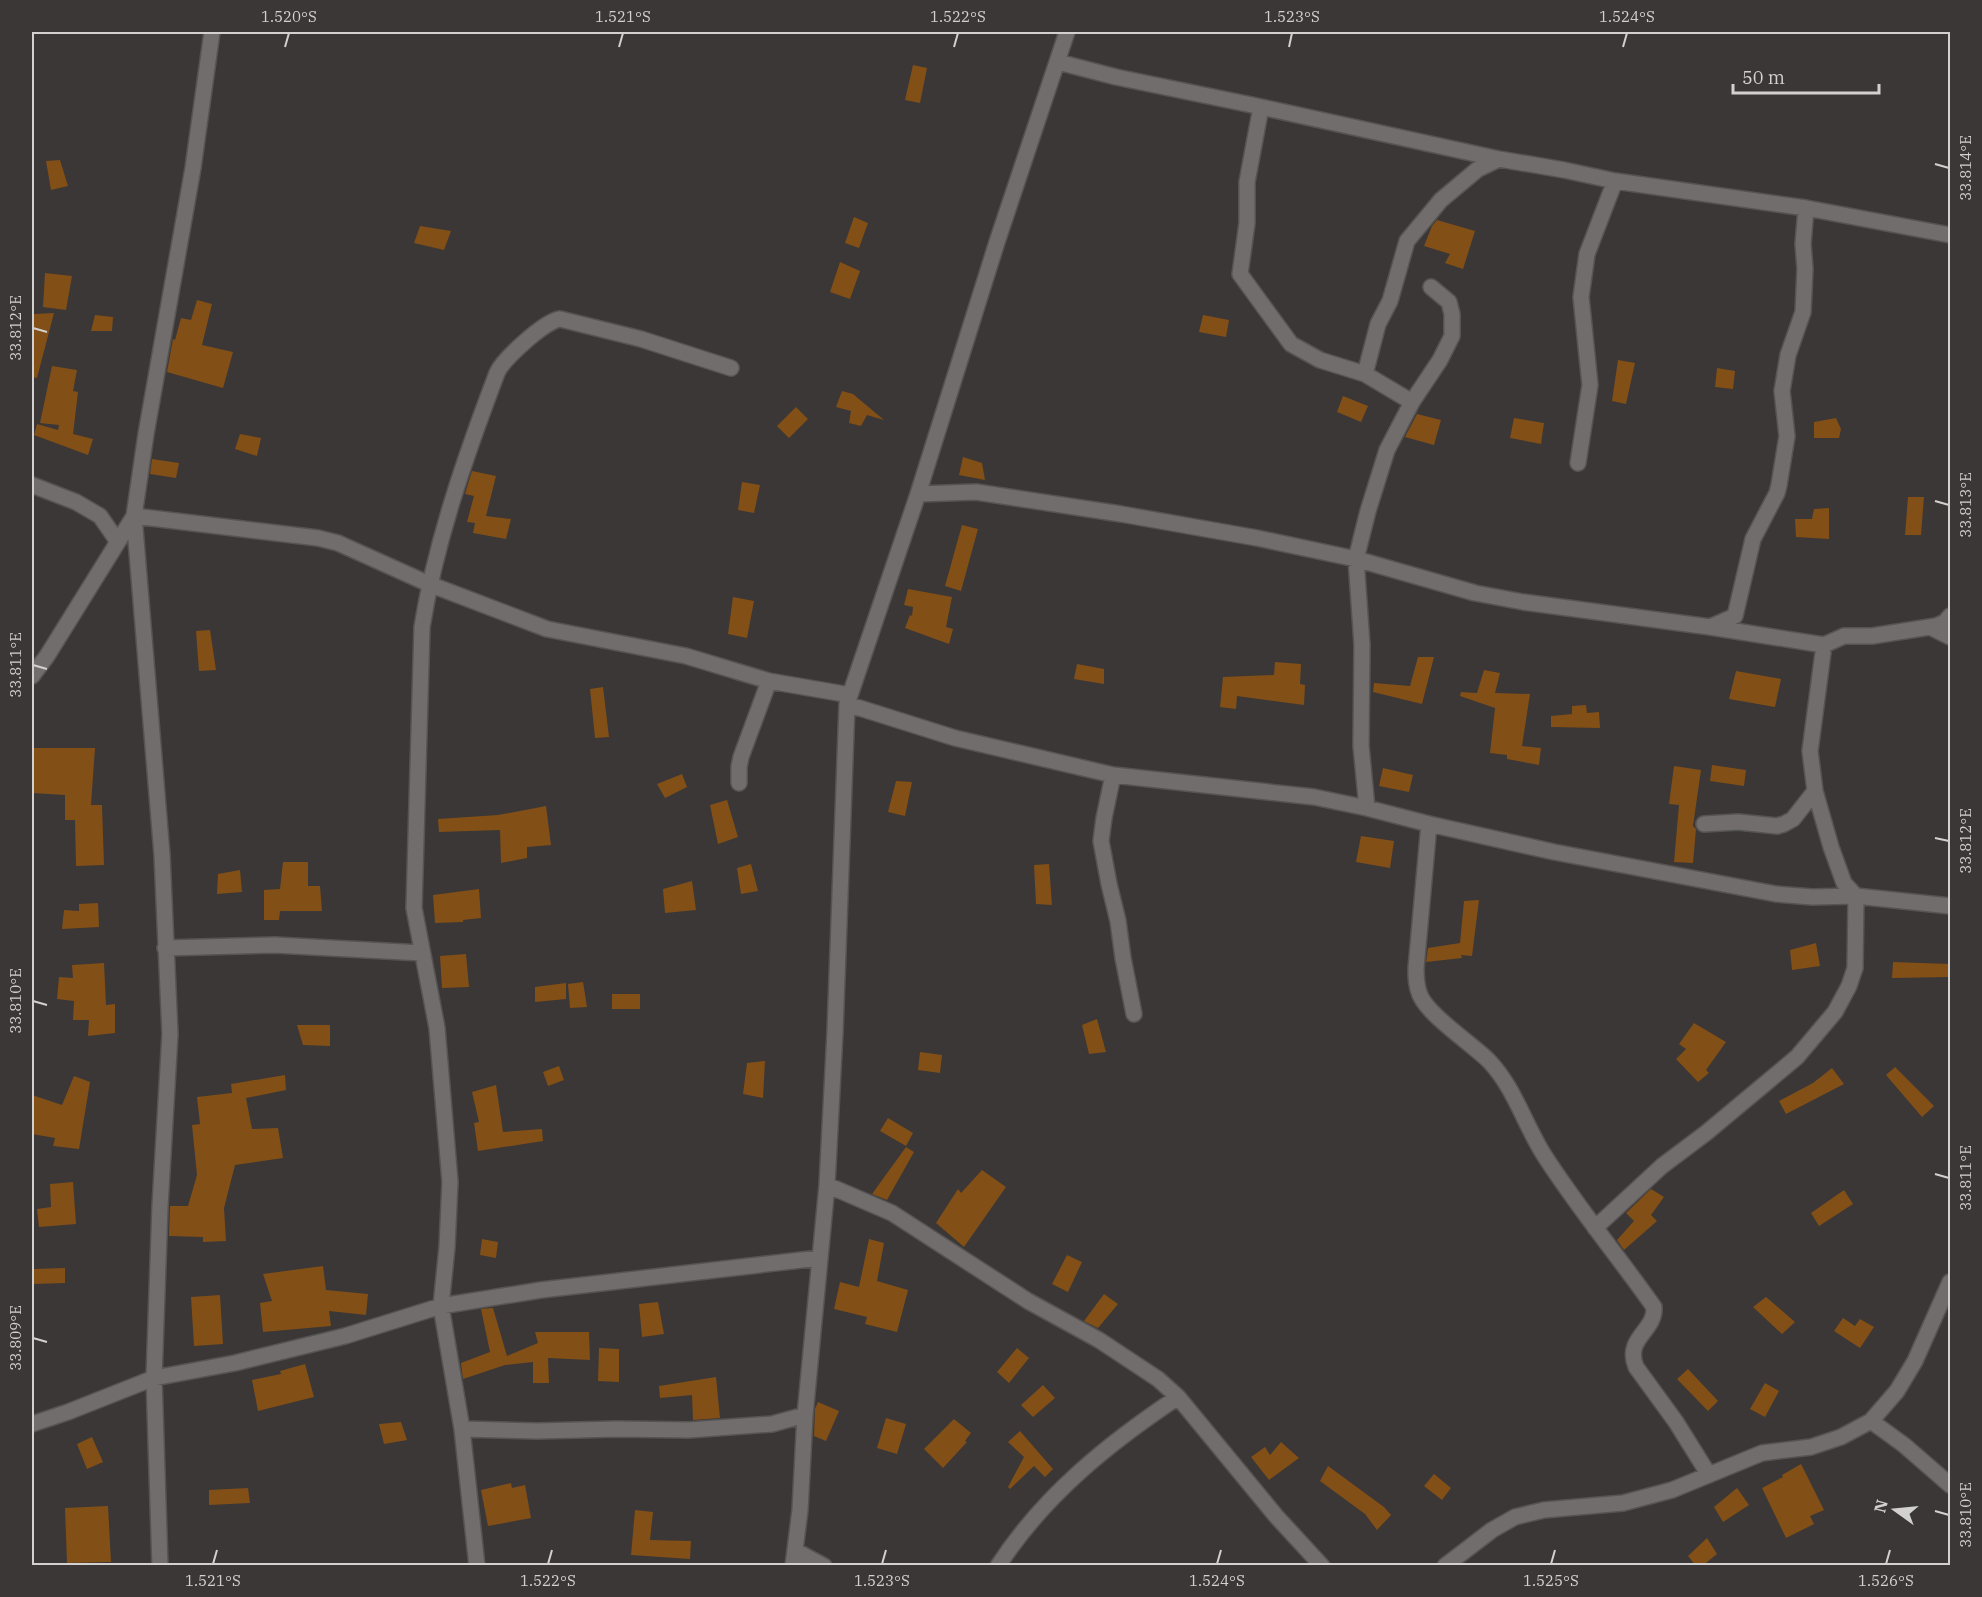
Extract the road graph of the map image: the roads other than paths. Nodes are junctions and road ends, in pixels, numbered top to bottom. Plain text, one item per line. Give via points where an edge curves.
1 (212, 32) edge
2 (1067, 32) edge
3 (1058, 62) junction
4 (1261, 107) junction
5 (1499, 159) junction
6 (1615, 181) junction
7 (1806, 208) junction
8 (1950, 235) edge
9 (1431, 287) dead end
10 (730, 368) dead end
11 (1365, 374) junction
12 (1412, 402) junction
13 (1578, 463) dead end
14 (32, 485) edge
15 (918, 494) junction
16 (134, 516) junction
17 (118, 542) junction
18 (1356, 559) junction
19 (429, 584) junction
20 (1950, 616) edge
21 (1710, 627) junction
22 (1930, 627) junction
23 (1950, 637) edge
24 (1824, 645) junction
25 (32, 676) edge
26 (769, 681) junction
27 (848, 700) junction
28 (1113, 775) junction
29 (739, 783) dead end
30 (1815, 791) junction
31 (1366, 808) junction
32 (1429, 824) junction
33 (1704, 824) dead end
34 (1856, 896) junction
35 (1950, 906) edge
36 (165, 948) junction
37 (422, 953) junction
38 (1134, 1014) dead end
39 (826, 1185) junction
40 (1595, 1228) junction
41 (819, 1258) junction
42 (1950, 1282) edge
43 (441, 1306) junction
44 (154, 1378) junction
45 (1178, 1397) junction
46 (805, 1414) junction
47 (1871, 1421) junction
48 (32, 1424) edge
49 (462, 1429) junction
50 (1709, 1475) junction
51 (1950, 1485) edge
52 (794, 1558) edge
53 (160, 1566) edge
54 (477, 1566) edge
55 (824, 1566) edge
56 (998, 1566) edge
57 (1322, 1566) edge
58 (1445, 1566) edge

1 - 16 street
2 - 3 street
3 - 4 street
3 - 15 street
4 - 5 street
4 - 11 street via 1247,182 1247,223 1240,274 1291,344 1320,360
5 - 6 street
5 - 11 street via 1478,170 1441,200 1407,241
6 - 7 street
6 - 13 street via 1587,254 1581,297 1590,385
7 - 8 street
7 - 21 street via 1803,312 1788,355 1782,391 1787,436 1777,493 1753,539 1735,616
9 - 12 street via 1449,302 1452,336
10 - 19 street via 641,339 560,319 544,326 501,364 452,504
11 - 12 street
12 - 18 street via 1387,450
14 - 17 street via 100,516
15 - 18 street via 976,492 1235,534
15 - 27 street
16 - 17 street
16 - 19 street via 318,538 339,543
16 - 36 street via 162,855
17 - 25 street
18 - 21 street via 1475,593
18 - 31 street
19 - 26 street via 547,629 686,656
19 - 37 street via 422,627 414,875 414,908
20 - 22 street
21 - 24 street
22 - 23 street
22 - 24 street via 1844,636
24 - 30 street via 1810,751
26 - 27 street
26 - 29 street via 741,757
27 - 28 street via 955,738
27 - 39 street
28 - 31 street via 1314,797
28 - 38 street via 1101,840
30 - 33 street via 1793,819 1784,824
30 - 34 street via 1839,873
31 - 32 street
32 - 34 street via 1776,894
32 - 40 street via 1416,968 1420,996 1428,1009 1500,1075 1542,1153
34 - 35 street
34 - 40 street via 1855,968 1850,987 1835,1012 1797,1057 1662,1166
36 - 37 street via 274,945
36 - 44 street via 170,1034
37 - 43 street via 437,1028 450,1182
39 - 41 street
39 - 45 street via 892,1213 1028,1301 1099,1340
40 - 50 street via 1654,1307 1632,1353 1636,1367
41 - 43 street via 541,1290
41 - 46 street
42 - 47 street via 1915,1361 1897,1391
43 - 44 street via 235,1364
43 - 49 street
44 - 48 street
44 - 53 street
45 - 56 street via 1093,1460 1054,1495
45 - 57 street
46 - 49 street via 772,1424 689,1430
46 - 52 street
47 - 50 street via 1841,1437 1811,1447 1762,1453
47 - 51 street
49 - 54 street
50 - 58 street via 1623,1503 1544,1510 1515,1517
52 - 55 street

